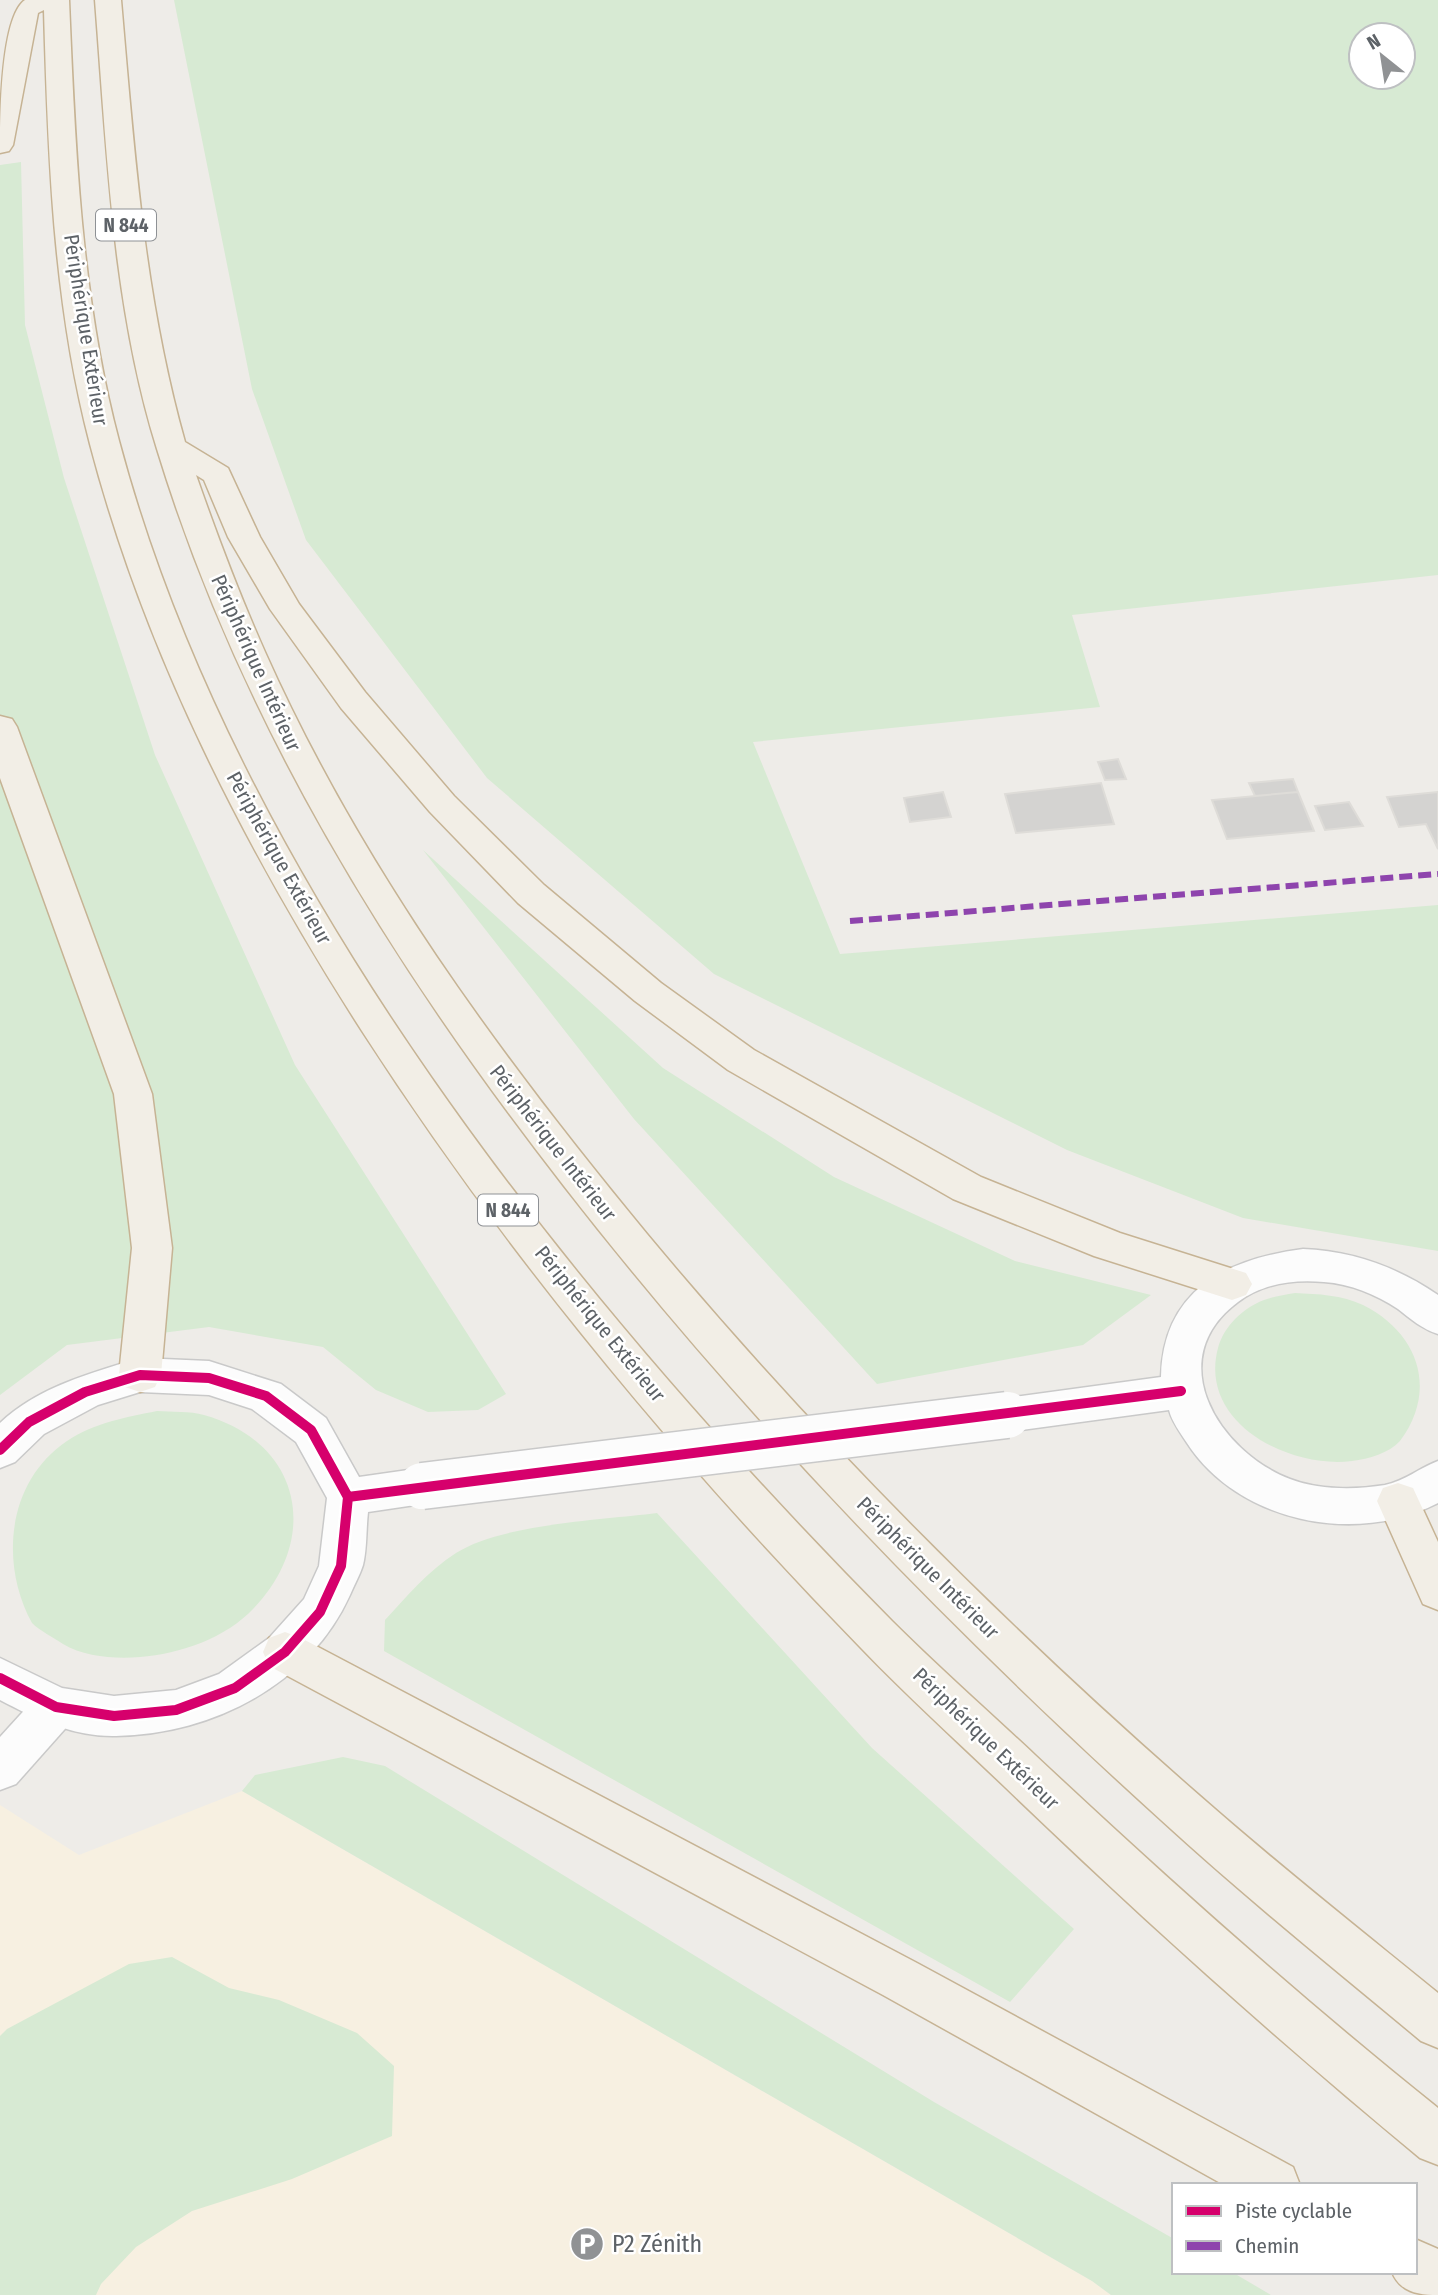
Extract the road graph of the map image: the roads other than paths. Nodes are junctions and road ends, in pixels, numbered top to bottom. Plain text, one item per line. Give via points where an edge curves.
1 (42, 0) edge
2 (56, 0) edge
3 (108, 0) edge
4 (0, 145) edge
5 (170, 446) junction
6 (0, 727) edge
7 (1232, 1284) junction
8 (1438, 1318) edge
9 (140, 1375) junction
10 (1181, 1391) junction
11 (0, 1450) edge
12 (1438, 1479) edge
13 (348, 1497) junction
14 (1398, 1501) junction
15 (1438, 1591) edge
16 (285, 1652) junction
17 (0, 1678) edge
18 (56, 1707) junction
19 (0, 1769) edge
20 (1438, 2024) edge
21 (1438, 2140) edge
22 (1271, 2183) edge
23 (1417, 2266) edge
24 (1438, 2278) edge

1 - 4 highway via 26,10
2 - 21 highway, Périphérique Extérieur / N 844 via 69,228 86,356 119,497 199,708 309,919 367,1010 476,1167 590,1315 764,1516 850,1607 1151,1896
3 - 5 highway, Périphérique Intérieur / N 844 via 132,278
5 - 7 highway via 217,475 244,537 286,609 353,700 442,804 531,894 648,992 741,1060 967,1188 1108,1245
5 - 20 highway, Périphérique Intérieur / N 844 via 223,598 326,808 466,1031 650,1268 854,1494 1028,1667 1182,1809
6 - 9 highway via 133,1094 152,1248
7 - 8 street via 1265,1270 1303,1265 1343,1268 1382,1280 1417,1299
7 - 10 street via 1205,1304 1188,1330 1180,1360
9 - 11 street via 86,1392 29,1422
9 - 13 street via 209,1378 266,1396 311,1430
10 - 13 street, bridge
10 - 14 street via 1196,1428 1224,1461 1262,1487 1306,1502 1353,1507
12 - 14 street
13 - 16 street via 341,1566 320,1612
14 - 15 highway
16 - 18 street via 235,1688 176,1710 114,1716
16 - 22 highway via 900,1979
17 - 18 street
18 - 19 street
23 - 24 highway

